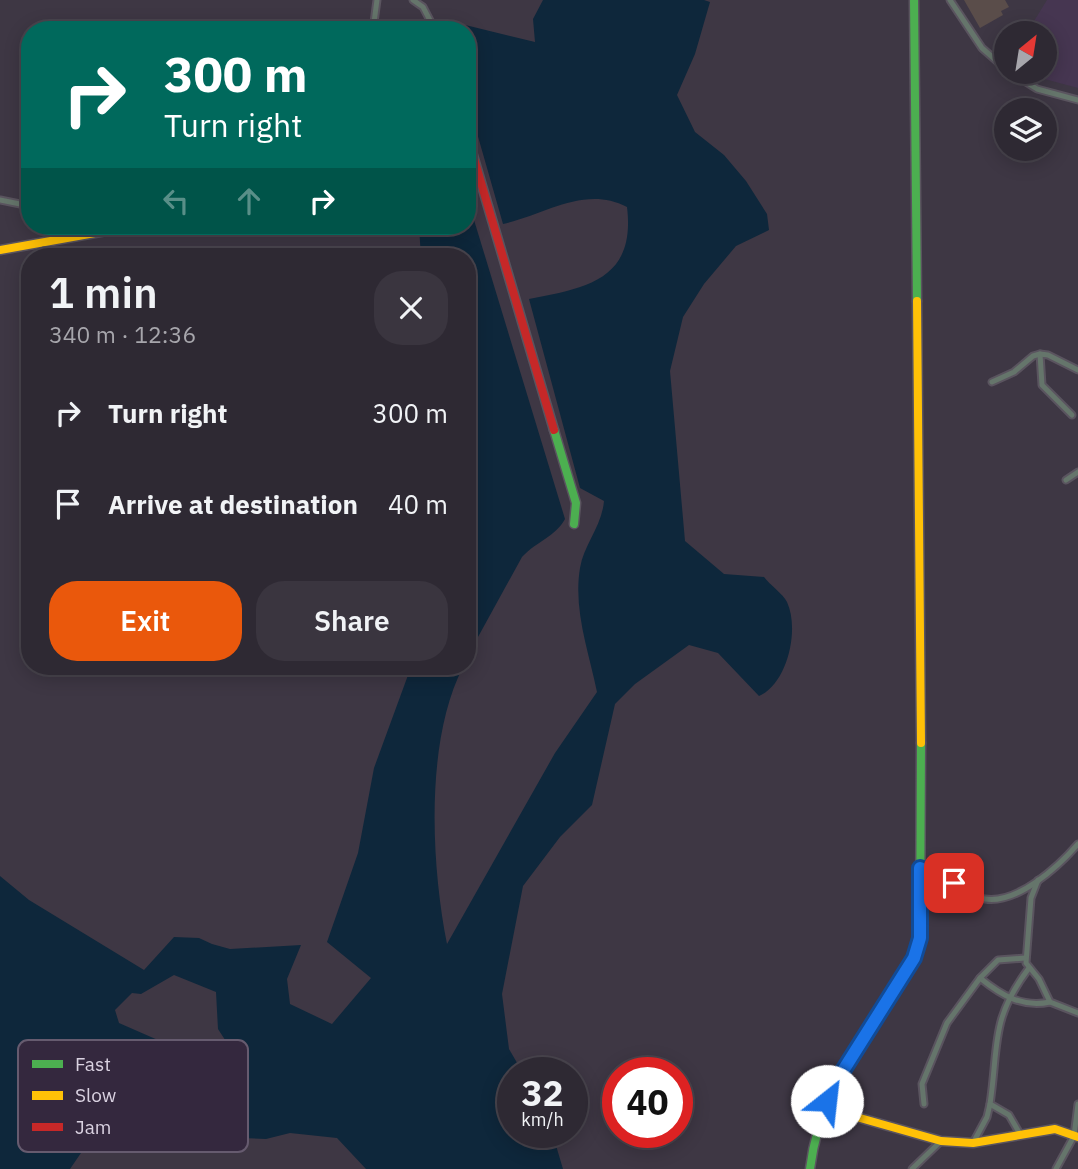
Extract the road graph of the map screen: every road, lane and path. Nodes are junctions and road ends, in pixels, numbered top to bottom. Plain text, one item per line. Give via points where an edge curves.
1 (377, 0) edge
2 (413, 0) edge
3 (914, 0) edge
4 (950, 0) edge
5 (374, 21) edge
6 (431, 21) edge
7 (994, 58) edge
8 (1029, 84) edge
9 (1078, 100) edge
10 (476, 165) edge
11 (0, 200) edge
12 (21, 204) edge
13 (84, 235) edge
14 (0, 250) edge
15 (1040, 354) junction
16 (1078, 370) edge
17 (992, 383) dead end
18 (1072, 415) dead end
19 (1078, 472) edge
20 (1066, 480) dead end
21 (574, 524) dead end
22 (1078, 844) edge
23 (920, 868) junction
24 (1038, 880) junction
25 (1025, 958) junction
26 (1030, 968) junction
27 (980, 978) junction
28 (1008, 999) junction
29 (1050, 1002) junction
30 (1078, 1013) edge
31 (924, 1104) dead end
32 (990, 1104) junction
33 (1078, 1104) edge
34 (820, 1116) junction
35 (1020, 1134) junction
36 (1076, 1136) edge
37 (941, 1140) junction
38 (973, 1143) junction
39 (810, 1169) edge
40 (912, 1169) edge
41 (1056, 1169) edge

1 - 5 street
2 - 6 street via 424,7
3 - 23 street
4 - 7 street
8 - 9 street
10 - 21 street via 576,503
11 - 12 street
13 - 14 street
15 - 16 street
15 - 17 street
15 - 18 street via 1042,385
19 - 20 street
22 - 24 street
23 - 24 street via 983,899 1015,893
23 - 34 street via 920,938 914,958 834,1085
24 - 25 street via 1031,898
25 - 26 street
25 - 27 street via 998,960
26 - 28 street
26 - 29 street
27 - 28 street
27 - 31 street via 942,1034 922,1084
28 - 29 street
28 - 32 street via 996,1040
29 - 30 street
32 - 35 street via 1009,1115
32 - 38 street
33 - 36 street
34 - 37 street via 846,1114
34 - 39 street
35 - 36 street via 1055,1129
35 - 38 street
36 - 41 street
37 - 38 street
37 - 40 street

